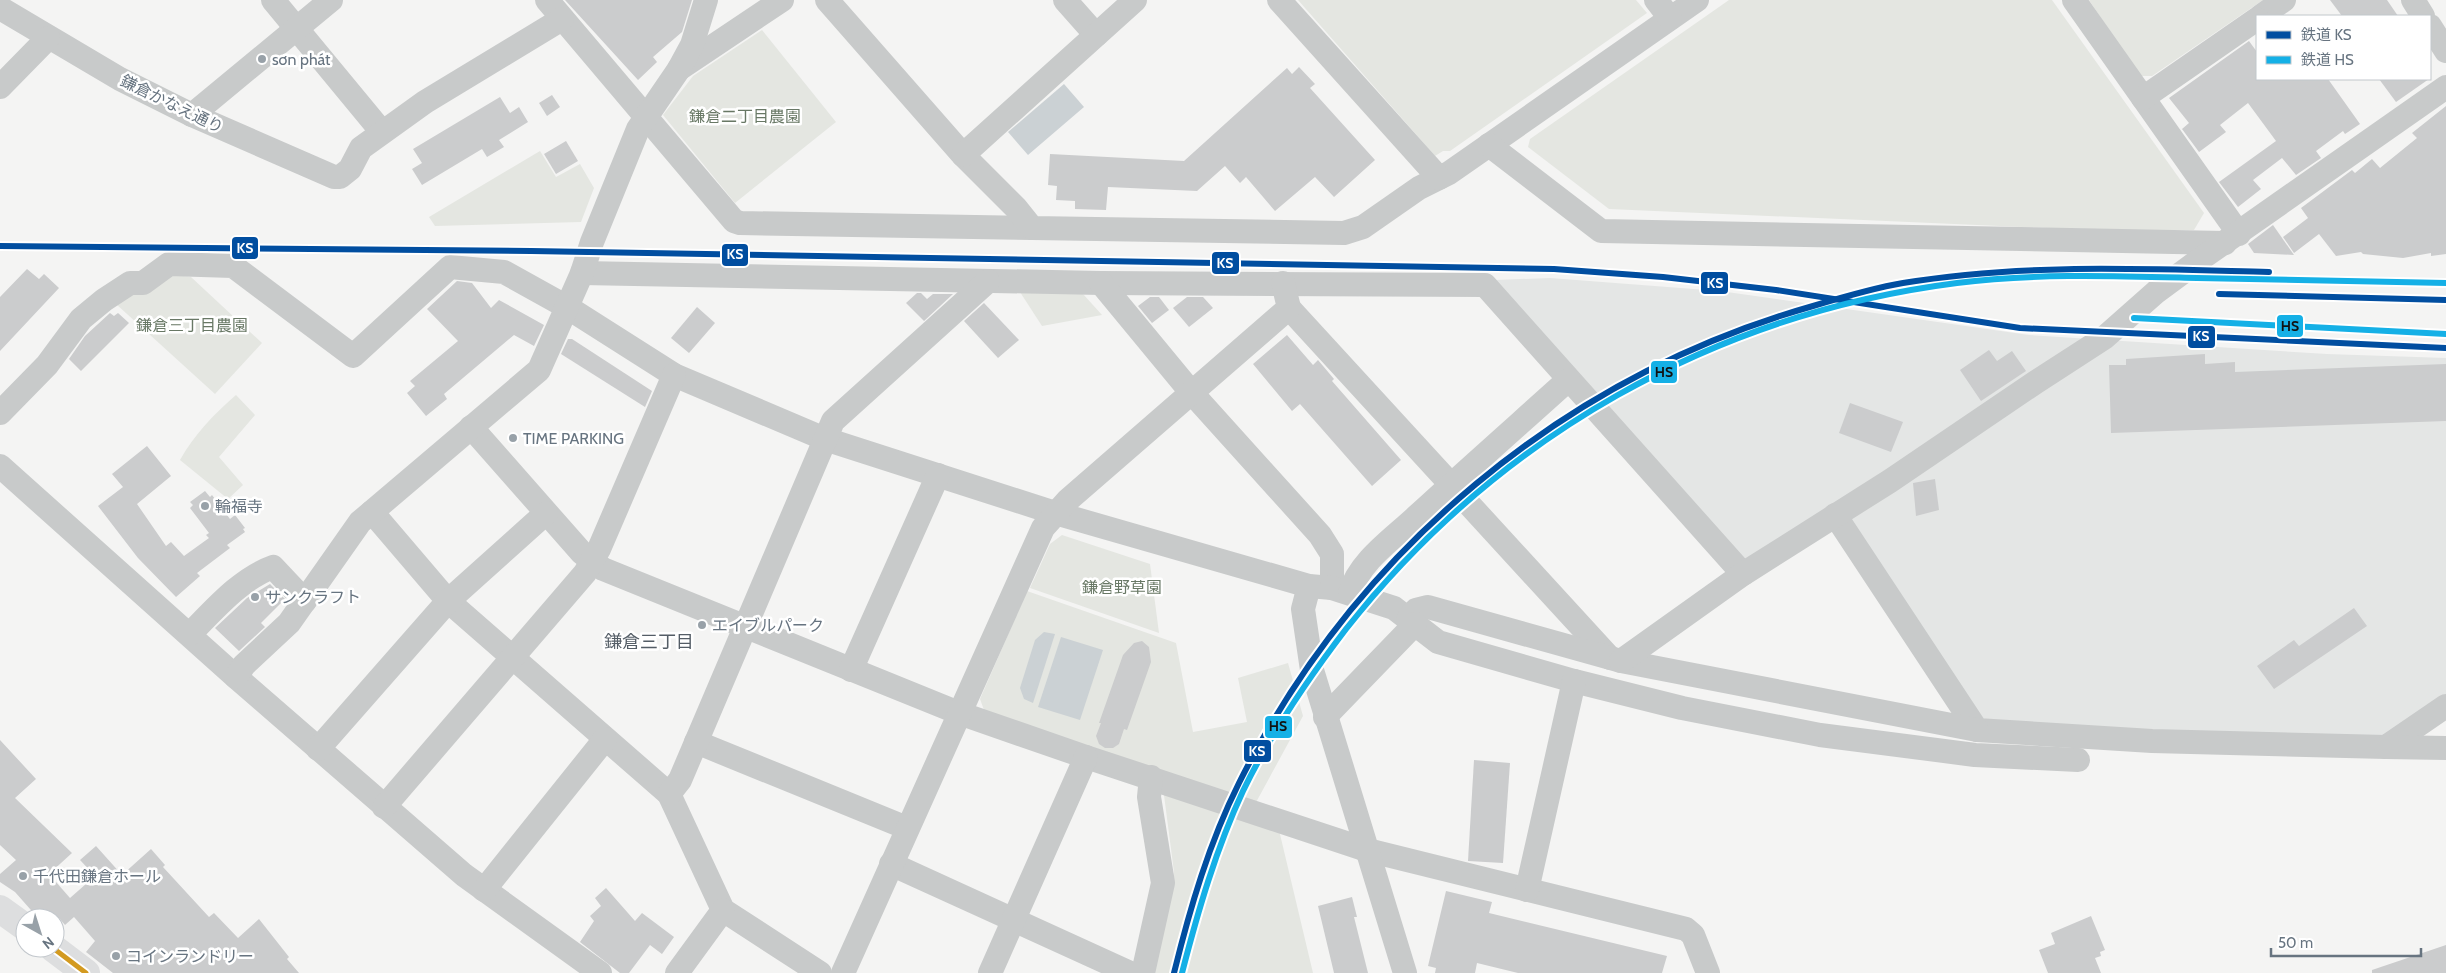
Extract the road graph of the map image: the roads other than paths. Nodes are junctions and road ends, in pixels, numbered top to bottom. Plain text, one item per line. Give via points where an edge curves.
1 (273, 0) edge
2 (331, 0) edge
3 (548, 0) edge
4 (706, 0) edge
5 (782, 0) edge
6 (827, 0) edge
7 (1066, 0) edge
8 (1134, 0) edge
9 (1278, 0) edge
10 (1656, 0) edge
11 (1697, 0) edge
12 (2074, 0) edge
13 (2284, 0) edge
14 (2412, 0) edge
15 (0, 8) edge
16 (2262, 15) edge
17 (2422, 15) edge
18 (1670, 18) junction
19 (562, 19) junction
20 (2256, 19) edge
21 (297, 28) junction
22 (2431, 28) edge
23 (1096, 35) junction
24 (48, 38) junction
25 (2446, 51) edge
26 (679, 69) junction
27 (0, 87) edge
28 (2446, 87) edge
29 (2143, 98) junction
30 (192, 115) junction
31 (644, 118) junction
32 (382, 132) junction
33 (1488, 145) junction
34 (962, 155) junction
35 (1439, 178) junction
36 (1029, 224) junction
37 (2232, 238) junction
38 (582, 273) junction
39 (988, 281) junction
40 (1101, 283) junction
41 (1282, 283) junction
42 (567, 307) junction
43 (1289, 308) junction
44 (674, 375) junction
45 (1568, 380) junction
46 (1191, 392) junction
47 (0, 413) edge
48 (471, 427) junction
49 (825, 439) junction
50 (0, 466) edge
51 (938, 475) junction
52 (1452, 484) junction
53 (372, 512) junction
54 (546, 513) junction
55 (1055, 513) junction
56 (1835, 515) junction
57 (592, 562) junction
58 (1743, 574) junction
59 (1331, 589) junction
60 (304, 601) junction
61 (448, 601) junction
62 (1412, 621) junction
63 (745, 626) junction
64 (190, 634) junction
65 (512, 659) junction
66 (1615, 659) junction
67 (851, 670) junction
68 (236, 677) junction
69 (1574, 681) junction
70 (2446, 706) edge
71 (959, 713) junction
72 (1325, 717) junction
73 (1977, 730) junction
74 (604, 739) junction
75 (696, 742) junction
76 (2386, 748) junction
77 (2446, 748) edge
78 (318, 749) junction
79 (1086, 757) junction
80 (2078, 760) dead end
81 (1151, 777) junction
82 (669, 794) junction
83 (384, 807) junction
84 (908, 828) junction
85 (1367, 850) junction
86 (891, 864) junction
87 (484, 890) junction
88 (1527, 890) junction
89 (0, 909) edge
90 (723, 910) junction
91 (1015, 919) junction
92 (15, 920) edge
93 (65, 958) edge
94 (86, 973) edge
95 (600, 973) edge
96 (677, 973) edge
97 (820, 973) edge
98 (842, 973) edge
99 (990, 973) edge
100 (1130, 973) edge
101 (1143, 973) edge
102 (1405, 973) edge
103 (1708, 973) edge

1 - 21 street
2 - 21 street
3 - 19 street
4 - 26 street via 692,45
5 - 26 street
6 - 34 street
7 - 23 street
8 - 23 street
9 - 35 street
10 - 18 street
11 - 18 street
12 - 29 street
13 - 16 street
14 - 17 street
15 - 24 street, 鎌倉かなえ通り
18 - 33 street
19 - 31 street
19 - 32 street via 424,102
20 - 29 street
21 - 30 street
21 - 32 street
22 - 25 street
23 - 34 street
24 - 27 street
24 - 30 street, 鎌倉かなえ通り
26 - 31 street
28 - 37 street
29 - 37 street
30 - 32 street, 鎌倉かなえ通り via 327,176 340,177 350,169 361,148
31 - 36 street via 729,217 740,223
31 - 38 street
33 - 35 street
33 - 37 street via 1601,230
34 - 36 street
35 - 36 street via 1363,227 1344,233
37 - 56 street via 2156,292 2104,338
38 - 39 street
38 - 42 street
39 - 40 street
39 - 49 street via 833,421
40 - 41 street
40 - 46 street
41 - 43 street
41 - 45 street via 1485,285
42 - 44 street
42 - 47 street via 504,272 450,267 353,356 233,266 169,264 143,283 130,283 81,319 47,365
42 - 48 street via 539,370
43 - 46 street
43 - 52 street
44 - 49 street
44 - 57 street
45 - 52 street
45 - 58 street
46 - 55 street
46 - 59 street via 1320,534 1332,554
48 - 53 street
48 - 54 street
49 - 51 street
49 - 63 street
50 - 64 street
51 - 55 street
51 - 67 street
52 - 59 street via 1366,564 1353,583
52 - 66 street
53 - 60 street via 360,522
53 - 61 street
54 - 57 street
54 - 61 street
55 - 59 street
55 - 71 street via 1043,528 1024,566
56 - 58 street
56 - 73 street
57 - 63 street
57 - 65 street
58 - 66 street
59 - 62 street via 1394,608
59 - 72 street via 1303,609 1312,670
60 - 64 street via 273,567 228,596
60 - 68 street via 289,623 244,665
61 - 65 street
61 - 78 street
62 - 66 street via 1416,610 1428,607
62 - 69 street via 1438,642
62 - 72 street
63 - 67 street
63 - 75 street
64 - 68 street
65 - 74 street
65 - 83 street
66 - 73 street
67 - 71 street
68 - 78 street
69 - 80 street via 1682,708 1820,735 1975,755
69 - 88 street
70 - 76 street
71 - 79 street
71 - 84 street
72 - 85 street
73 - 76 street via 2152,741
74 - 82 street
74 - 87 street
75 - 82 street via 680,780
75 - 84 street
76 - 77 street
78 - 83 street
79 - 81 street
79 - 91 street
81 - 85 street
81 - 101 street via 1149,797 1163,883
82 - 90 street
83 - 87 street
84 - 86 street
85 - 88 street
85 - 102 street
86 - 91 street
86 - 98 street
87 - 95 street
88 - 103 street via 1686,929 1693,935
89 - 92 main road
90 - 96 street
90 - 97 street
91 - 99 street
91 - 100 street
93 - 94 main road

